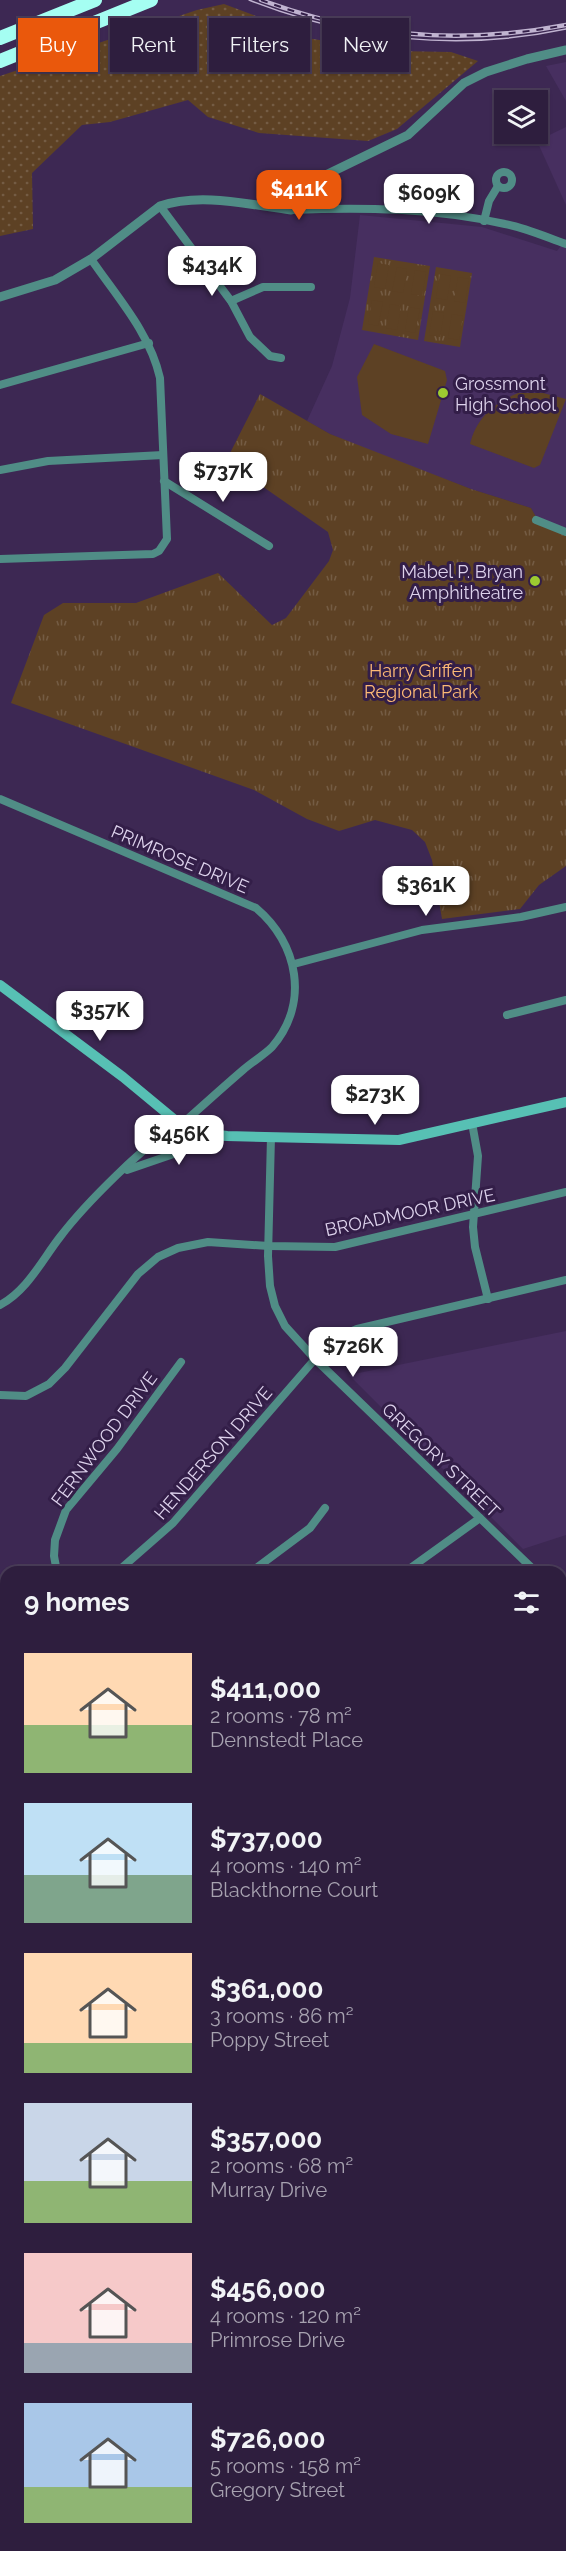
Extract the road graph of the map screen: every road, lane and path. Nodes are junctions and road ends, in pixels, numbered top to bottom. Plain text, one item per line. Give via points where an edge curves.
1 (95, 0) edge
2 (151, 0) edge
3 (0, 38) edge
4 (566, 50) edge
5 (0, 61) edge
6 (498, 186) dead end
7 (160, 206) junction
8 (291, 210) junction
9 (484, 221) junction
10 (566, 244) edge
11 (91, 259) junction
12 (311, 287) dead end
13 (0, 297) edge
14 (231, 301) junction
15 (148, 343) junction
16 (281, 358) dead end
17 (0, 385) edge
18 (163, 455) junction
19 (0, 470) edge
20 (164, 481) junction
21 (536, 520) dead end
22 (566, 532) edge
23 (269, 546) dead end
24 (0, 559) edge
25 (0, 799) edge
26 (566, 907) edge
27 (294, 964) junction
28 (0, 985) edge
29 (566, 1000) edge
30 (507, 1015) dead end
31 (566, 1102) edge
32 (472, 1123) junction
33 (181, 1125) junction
34 (227, 1136) junction
35 (271, 1137) junction
36 (123, 1171) junction
37 (566, 1192) edge
38 (474, 1214) junction
39 (269, 1246) junction
40 (566, 1280) edge
41 (488, 1299) junction
42 (0, 1305) edge
43 (315, 1359) junction
44 (181, 1362) dead end
45 (0, 1395) edge
46 (325, 1508) dead end
47 (480, 1518) junction
48 (414, 1565) edge
49 (56, 1566) edge
50 (124, 1566) edge
51 (259, 1566) edge
52 (530, 1566) edge

1 - 3 highway
2 - 5 highway
4 - 8 street via 486,72 464,83 408,135 303,186
6 - 9 street
7 - 8 street via 212,200
7 - 11 street
7 - 14 street
8 - 9 street via 364,207 443,213
9 - 10 street via 506,224
11 - 13 street via 55,280
11 - 15 street
12 - 14 street via 263,287
14 - 16 street via 250,337 270,356
15 - 17 street
15 - 18 street via 160,378
18 - 19 street via 48,461
18 - 20 street
20 - 23 street
20 - 24 street via 167,539 153,554
21 - 22 street
25 - 27 street, PRIMROSE DRIVE via 248,904 276,929
26 - 27 street via 422,930
27 - 33 street, PRIMROSE DRIVE via 291,1009 277,1040
28 - 33 main road
29 - 30 street
31 - 32 main road
32 - 35 main road via 399,1140
32 - 38 street via 478,1155
33 - 34 main road
33 - 36 street, PRIMROSE DRIVE via 169,1130
34 - 35 main road
34 - 36 street, PRIMROSE DRIVE
35 - 39 street, GREGORY STREET
36 - 42 street, PRIMROSE DRIVE via 68,1227 16,1295
37 - 38 street, BROADMOOR DRIVE
38 - 39 street, BROADMOOR DRIVE via 335,1247
38 - 41 street via 475,1247
39 - 43 street, GREGORY STREET via 268,1276 275,1306 291,1335
39 - 45 street, BROADMOOR DRIVE via 208,1242 158,1257 134,1279 51,1383 26,1396
40 - 41 street, HENDERSON DRIVE
41 - 43 street, HENDERSON DRIVE via 357,1329 336,1338
43 - 47 street, GREGORY STREET
43 - 50 street, HENDERSON DRIVE via 173,1524
44 - 49 street, FERNWOOD DRIVE via 66,1510 55,1540
46 - 51 street via 310,1528
47 - 48 street
47 - 52 street, GREGORY STREET

